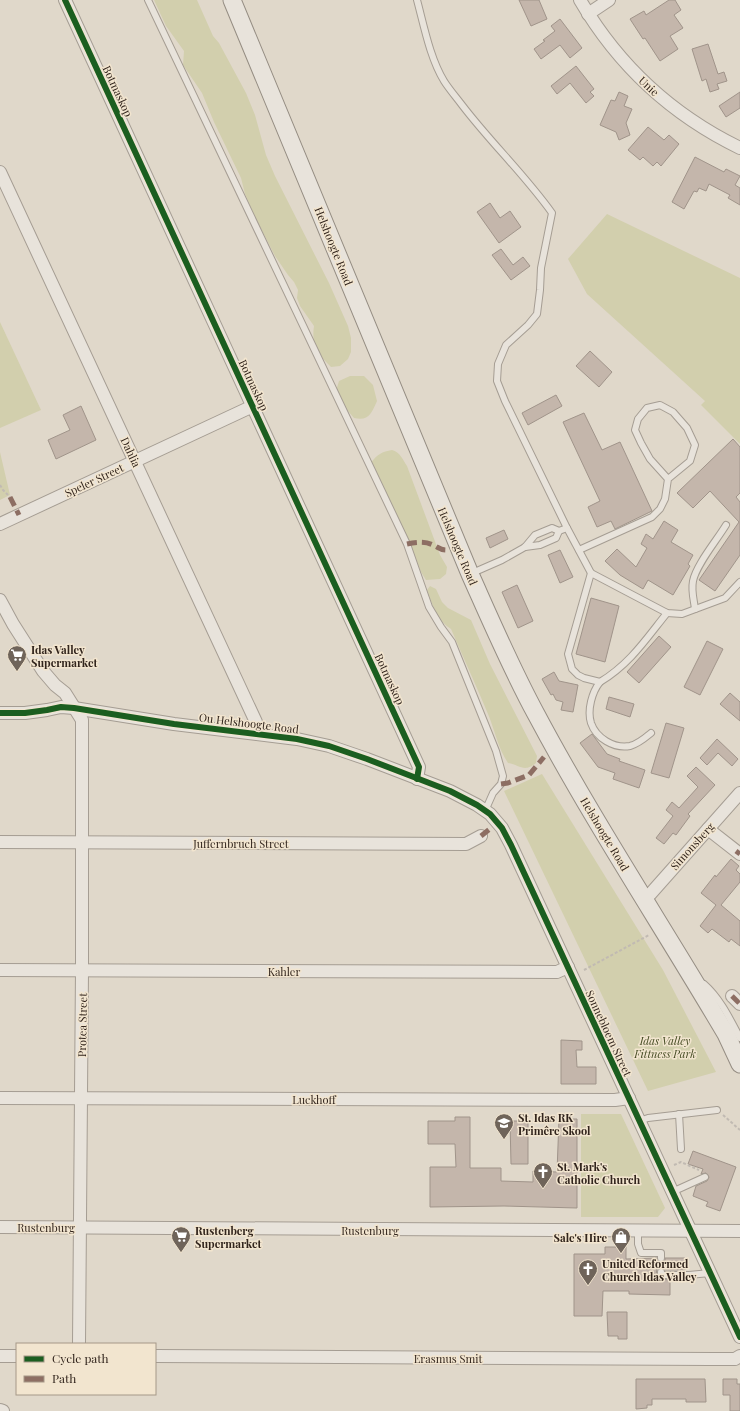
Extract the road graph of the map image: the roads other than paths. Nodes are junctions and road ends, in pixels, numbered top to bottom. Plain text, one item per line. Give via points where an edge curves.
1 (65, 0) edge
2 (148, 0) edge
3 (232, 0) edge
4 (416, 0) edge
5 (580, 0) edge
6 (609, 0) edge
7 (588, 14) junction
8 (740, 148) edge
9 (0, 172) edge
10 (253, 406) junction
11 (134, 460) junction
12 (668, 479) junction
13 (0, 524) edge
14 (726, 525) dead end
15 (567, 528) junction
16 (560, 531) junction
17 (525, 547) junction
18 (579, 550) junction
19 (591, 573) junction
20 (470, 574) junction
21 (740, 582) edge
22 (0, 600) edge
23 (695, 609) junction
24 (667, 613) junction
25 (600, 682) junction
26 (74, 708) junction
27 (0, 713) edge
28 (651, 733) dead end
29 (258, 734) junction
30 (416, 779) junction
31 (740, 793) edge
32 (485, 811) junction
33 (708, 829) junction
34 (481, 836) dead end
35 (0, 842) edge
36 (81, 843) junction
37 (740, 854) edge
38 (645, 900) junction
39 (568, 967) junction
40 (0, 970) edge
41 (82, 970) junction
42 (690, 973) junction
43 (740, 1038) edge
44 (740, 1064) edge
45 (0, 1098) edge
46 (629, 1098) junction
47 (81, 1099) junction
48 (717, 1110) road end
49 (679, 1114) junction
50 (639, 1121) junction
51 (681, 1149) dead end
52 (705, 1177) dead end
53 (672, 1192) junction
54 (0, 1227) edge
55 (80, 1227) junction
56 (638, 1231) junction
57 (740, 1231) edge
58 (690, 1232) junction
59 (661, 1258) dead end
60 (661, 1272) dead end
61 (710, 1273) junction
62 (740, 1338) edge
63 (79, 1343) edge
64 (0, 1356) edge
65 (16, 1356) edge
66 (156, 1356) edge
67 (740, 1356) edge

1 - 10 street, Botmaskop
2 - 32 lane via 407,544 429,607 455,649 496,751 503,776
3 - 20 main road, Helshoogte Road
4 - 15 lane via 429,46 444,81 502,154 538,192 552,213 541,268 537,314 528,326 506,345 498,364 497,381
5 - 7 street, Unie
6 - 7 street
7 - 8 street, Unie via 623,61 657,95 694,123
9 - 11 street, Dahlia
10 - 11 street, Speler Street
10 - 30 street, Botmaskop via 419,766
11 - 13 street, Speler Street
11 - 29 street, Dahlia via 256,722
12 - 12 lane via 690,461 695,445 687,428 673,412 660,405 647,408 638,419 635,430 650,459
12 - 18 lane via 665,499 652,517
14 - 23 lane via 693,580
15 - 16 lane
15 - 18 lane
16 - 17 lane via 556,538 540,545
16 - 17 lane via 552,528 535,535
17 - 20 lane
18 - 19 lane
19 - 24 lane
19 - 25 lane via 568,654 572,669 578,675
20 - 38 main road, Helshoogte Road via 502,647 535,712 570,776
21 - 23 lane via 725,598
22 - 26 street via 43,671 65,693
23 - 24 lane via 682,614
24 - 25 lane via 629,660
25 - 28 lane via 593,695 590,715 594,730 604,741 617,746 630,746
26 - 27 street, Ou Helshoogte Road
26 - 29 street, Ou Helshoogte Road
26 - 36 street, Protea Street via 82,720
29 - 30 street, Ou Helshoogte Road via 330,746
30 - 32 street, Sonnebloem Street via 450,791
31 - 33 street, Simonsberg
32 - 39 street, Sonnebloem Street via 502,828
33 - 37 street
33 - 38 street, Simonsberg
34 - 36 street, Juffernbruch Street via 466,844
35 - 36 street, Juffernbruch Street
36 - 41 street, Protea Street
38 - 42 main road, Helshoogte Road
39 - 41 street, Kahler via 557,972
39 - 46 street, Sonnebloem Street
40 - 41 street, Kahler
41 - 47 street, Protea Street
42 - 43 lane via 711,991
42 - 44 main road, Helshoogte Road via 726,1034
45 - 47 street, Luckhoff
46 - 47 street, Luckhoff
46 - 50 street, Sonnebloem Street
47 - 55 street, Protea Street
48 - 49 lane
49 - 50 lane
49 - 51 lane
50 - 53 street, Sonnebloem Street
52 - 53 lane
53 - 58 street, Sonnebloem Street
54 - 55 street, Rustenburg
55 - 56 street, Rustenburg
55 - 63 street, Protea Street
56 - 58 street, Rustenburg
56 - 59 lane via 641,1253 661,1252
57 - 58 street, Rustenburg
58 - 61 street, Sonnebloem Street
60 - 61 lane via 661,1275
61 - 62 street, Sonnebloem Street
64 - 65 street
66 - 67 street, Erasmus Smit via 734,1359

